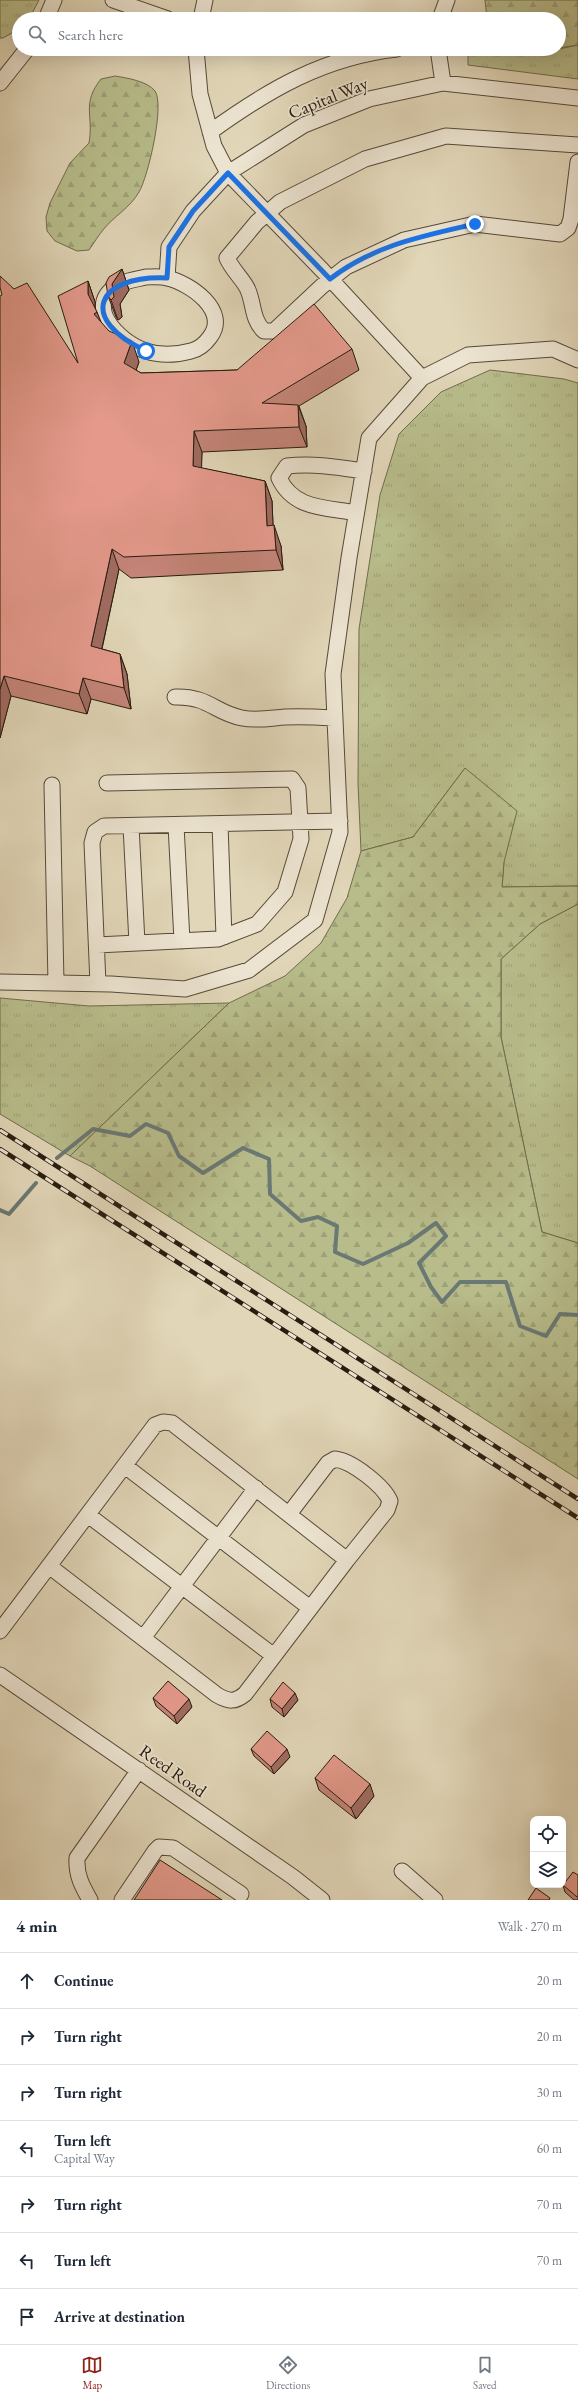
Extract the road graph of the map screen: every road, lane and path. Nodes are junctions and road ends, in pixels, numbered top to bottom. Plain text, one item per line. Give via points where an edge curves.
1 (54, 0) edge
2 (113, 0) edge
3 (205, 0) edge
4 (447, 0) edge
5 (49, 12) edge
6 (148, 12) edge
7 (202, 12) edge
8 (443, 12) edge
9 (21, 56) edge
10 (197, 56) edge
11 (363, 56) edge
12 (439, 56) edge
13 (0, 83) edge
14 (443, 83) junction
15 (578, 98) edge
16 (210, 132) junction
17 (578, 145) edge
18 (578, 162) edge
19 (228, 173) junction
20 (267, 212) junction
21 (167, 278) junction
22 (330, 279) junction
23 (578, 360) edge
24 (422, 378) junction
25 (364, 471) junction
26 (356, 513) junction
27 (176, 697) dead end
28 (335, 718) junction
29 (107, 783) dead end
30 (52, 785) dead end
31 (340, 822) junction
32 (300, 823) junction
33 (220, 824) junction
34 (176, 825) junction
35 (131, 826) junction
36 (224, 937) junction
37 (182, 941) junction
38 (137, 943) junction
39 (97, 945) junction
40 (0, 982) edge
41 (56, 983) junction
42 (98, 984) junction
43 (125, 1466) junction
44 (256, 1488) junction
45 (289, 1514) junction
46 (88, 1515) junction
47 (218, 1538) junction
48 (347, 1560) junction
49 (49, 1566) junction
50 (182, 1586) junction
51 (310, 1608) junction
52 (0, 1631) edge
53 (143, 1638) junction
54 (274, 1656) junction
55 (0, 1675) edge
56 (139, 1770) junction
57 (402, 1871) dead end
58 (241, 1894) dead end
59 (90, 1900) edge
60 (122, 1900) edge
61 (322, 1900) edge
62 (435, 1900) edge

1 - 5 street
2 - 6 street
3 - 7 street
4 - 8 street
9 - 13 street
10 - 16 street via 200,94
11 - 16 street via 339,61 296,78 252,102
12 - 14 street
14 - 15 street, Capital Way
14 - 19 street, Capital Way via 369,99 304,125
16 - 19 street
17 - 20 street via 446,136 365,159 280,202
18 - 22 street via 571,219 568,228 560,234 475,224 404,240 346,266
19 - 20 street
19 - 21 street, Capital Way via 193,211 169,247
20 - 22 street
20 - 22 street via 227,258 248,288 257,325 264,331 274,331
21 - 21 street via 146,277 122,283 109,292 102,310 106,322 132,344 158,354 180,354 204,346 213,334 216,320 212,308 201,295
22 - 24 street
23 - 24 street via 553,349 468,355
24 - 25 street via 369,438
25 - 26 street
25 - 26 street via 303,464 287,466 279,478 285,491 306,505
26 - 28 street via 333,674
27 - 28 street via 203,700 231,715 244,718
28 - 31 street
29 - 32 street via 292,779 298,788
30 - 41 street
31 - 32 street
31 - 42 street via 340,832 315,920 249,970 185,989
32 - 33 street
32 - 36 street via 301,839 285,892 257,924
33 - 34 street
33 - 36 street
34 - 35 street
34 - 37 street
35 - 38 street
35 - 39 street via 104,826 95,832 92,843
36 - 37 street via 218,940
37 - 38 street
38 - 39 street
39 - 42 street
40 - 41 street
41 - 42 street
43 - 44 street via 155,1425 163,1422 172,1423
43 - 46 street
43 - 47 street
44 - 45 street
44 - 47 street
45 - 48 street
45 - 48 street via 328,1463 335,1459 346,1460 387,1492 390,1501 387,1510
46 - 49 street
46 - 50 street
47 - 50 street
47 - 51 street
48 - 51 street
49 - 52 street
49 - 53 street
50 - 53 street
50 - 54 street
51 - 54 street
53 - 54 street via 228,1701 238,1700 245,1694
55 - 56 street, Reed Road
56 - 59 street via 77,1858 76,1869
56 - 61 street, Reed Road
57 - 62 street
58 - 60 street via 173,1848 159,1847

